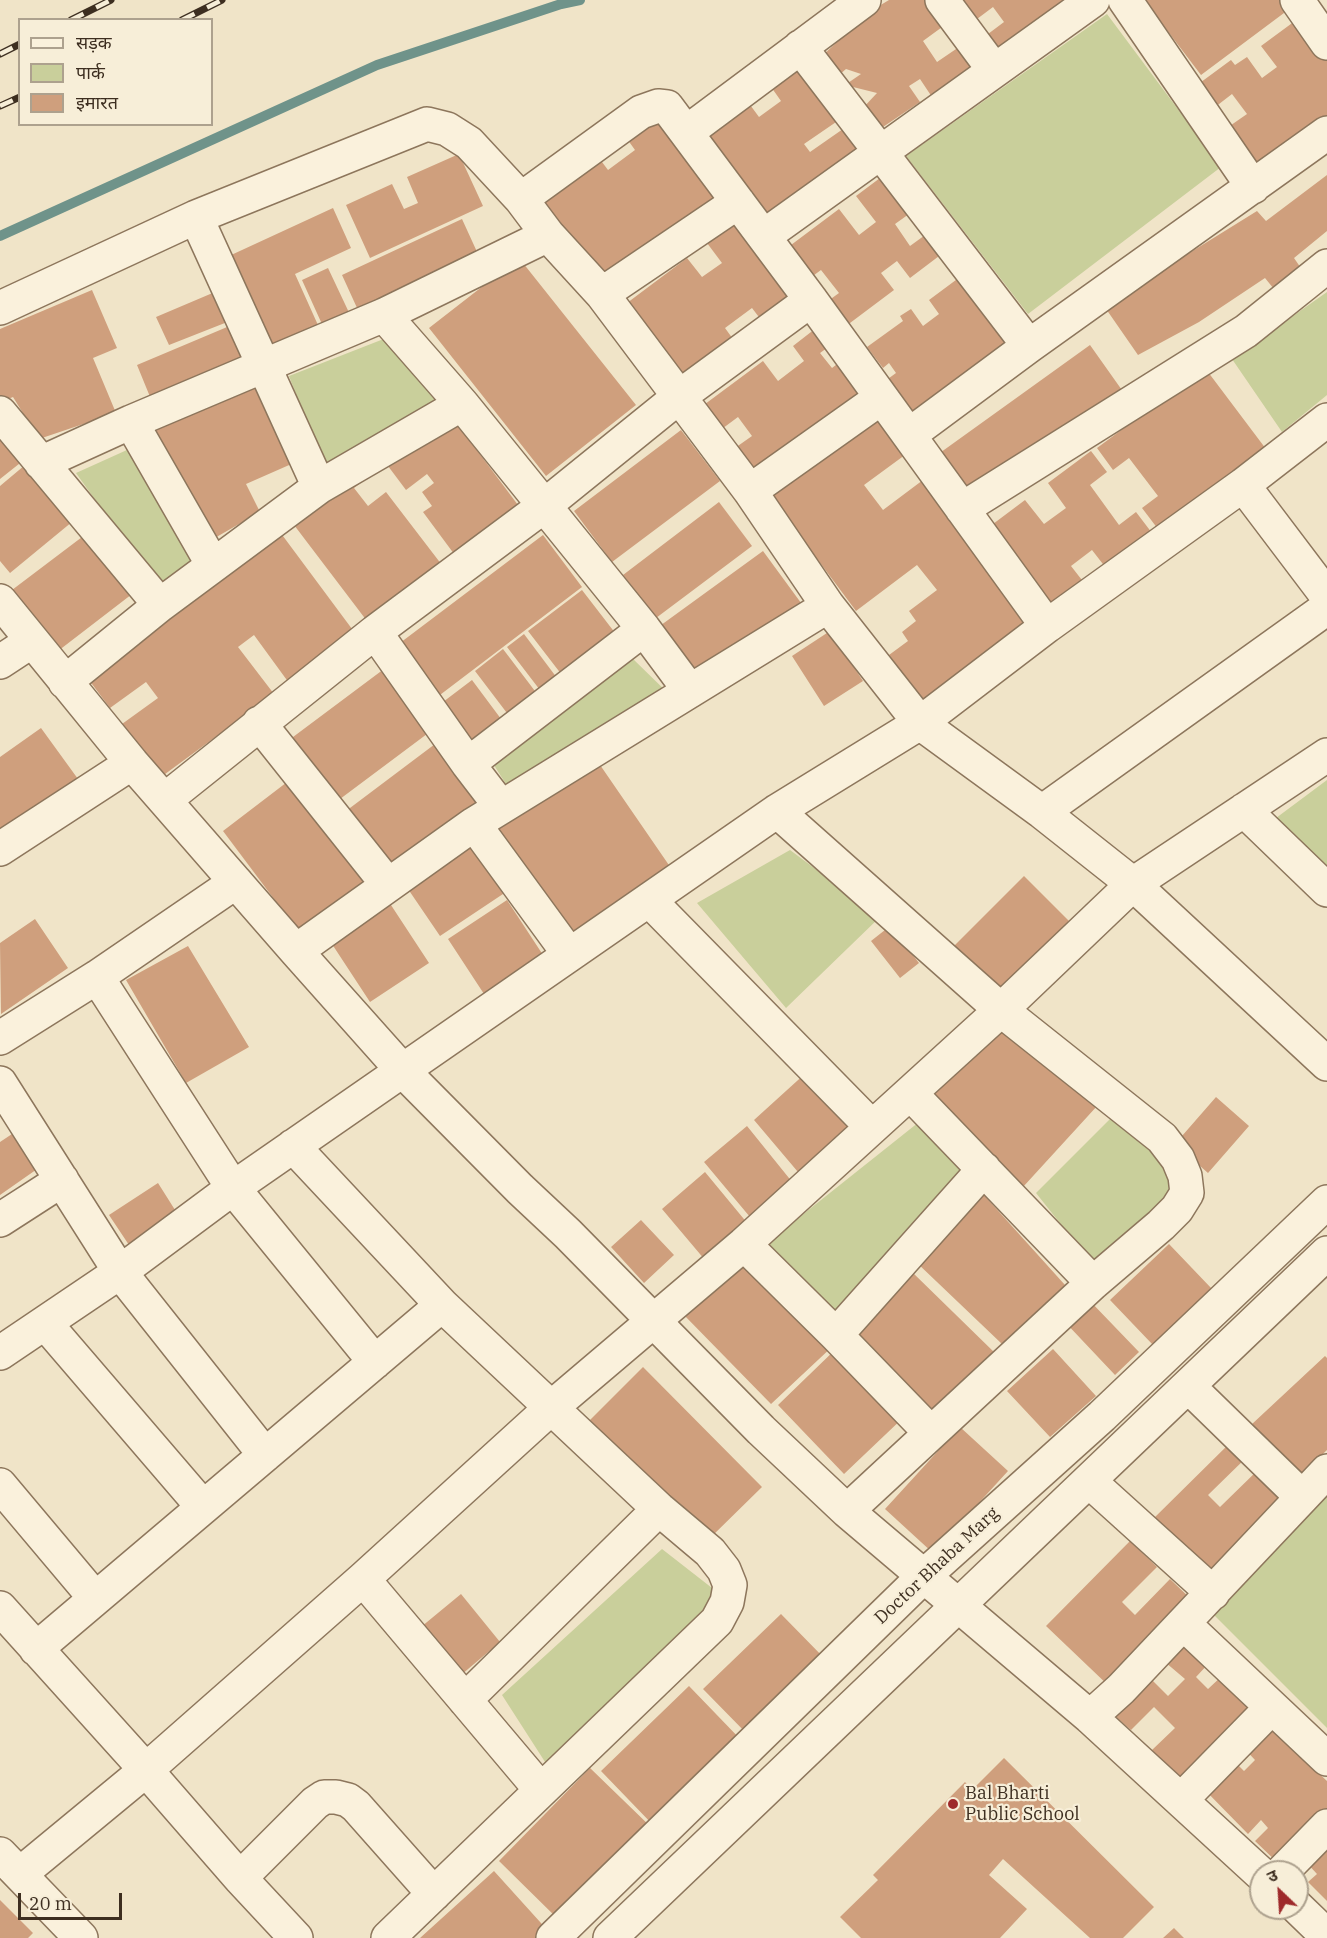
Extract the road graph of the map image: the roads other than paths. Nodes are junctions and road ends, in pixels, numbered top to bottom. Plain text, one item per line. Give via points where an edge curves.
1 (864, 0) edge
2 (942, 0) edge
3 (1093, 0) edge
4 (1125, 0) edge
5 (1297, 0) edge
6 (1327, 43) edge
7 (800, 47) junction
8 (994, 70) junction
9 (687, 132) junction
10 (1327, 133) edge
11 (881, 152) junction
12 (1253, 188) junction
13 (521, 199) junction
14 (738, 202) junction
15 (196, 217) junction
16 (548, 235) junction
17 (764, 236) junction
18 (1327, 266) edge
19 (602, 294) junction
20 (811, 300) junction
21 (0, 308) edge
22 (384, 315) junction
23 (1029, 346) junction
24 (263, 366) junction
25 (680, 396) junction
26 (881, 398) junction
27 (462, 404) junction
28 (0, 413) edge
29 (1327, 420) edge
30 (131, 422) junction
31 (909, 435) junction
32 (41, 463) junction
33 (1243, 485) junction
34 (319, 487) junction
35 (750, 491) junction
36 (544, 506) junction
37 (962, 509) junction
38 (213, 565) junction
39 (1327, 596) edge
40 (0, 601) edge
41 (160, 605) junction
42 (828, 606) junction
43 (1327, 608) edge
44 (1047, 626) junction
45 (644, 629) junction
46 (375, 632) junction
47 (32, 641) junction
48 (0, 662) edge
49 (65, 682) junction
50 (690, 691) junction
51 (259, 723) junction
52 (920, 723) junction
53 (1327, 755) edge
54 (132, 763) junction
55 (468, 764) junction
56 (166, 799) junction
57 (1244, 810) junction
58 (777, 812) junction
59 (1042, 812) junction
60 (488, 815) junction
61 (0, 849) edge
62 (236, 882) junction
63 (1133, 884) junction
64 (388, 885) junction
65 (1327, 890) edge
66 (649, 900) junction
67 (296, 951) junction
68 (569, 954) junction
69 (98, 977) junction
70 (1001, 1010) junction
71 (0, 1038) edge
72 (1327, 1064) edge
73 (403, 1071) junction
74 (0, 1083) edge
75 (910, 1093) junction
76 (872, 1127) junction
77 (293, 1146) junction
78 (984, 1169) junction
79 (62, 1180) junction
80 (233, 1188) junction
81 (1327, 1202) edge
82 (0, 1220) edge
83 (744, 1244) junction
84 (1327, 1253) edge
85 (120, 1272) junction
86 (1093, 1283) junction
87 (442, 1305) junction
88 (652, 1322) junction
89 (45, 1323) junction
90 (836, 1335) junction
91 (0, 1353) edge
92 (375, 1362) junction
93 (1188, 1386) junction
94 (552, 1407) junction
95 (930, 1432) junction
96 (265, 1455) junction
97 (1327, 1471) edge
98 (1089, 1481) junction
99 (0, 1485) edge
100 (1302, 1497) junction
101 (203, 1507) junction
102 (659, 1509) junction
103 (847, 1511) junction
104 (924, 1576) junction
105 (363, 1579) junction
106 (1213, 1593) junction
107 (95, 1598) junction
108 (957, 1606) junction
109 (0, 1608) edge
110 (1184, 1624) junction
111 (36, 1649) junction
112 (465, 1700) junction
113 (1272, 1707) junction
114 (1090, 1717) junction
115 (1327, 1759) edge
116 (146, 1770) junction
117 (541, 1790) junction
118 (1181, 1800) junction
119 (1327, 1826) edge
120 (1294, 1860) edge
121 (1249, 1863) edge
122 (10, 1864) edge
123 (240, 1878) junction
124 (434, 1894) junction
125 (1309, 1919) edge
126 (1327, 1936) edge
127 (81, 1938) edge
128 (296, 1938) edge
129 (388, 1938) edge
130 (554, 1938) edge
131 (610, 1938) edge

1 - 7 street
2 - 8 street
3 - 8 street
4 - 12 street
5 - 6 street
7 - 9 street
7 - 11 street
8 - 11 street
9 - 13 street via 667,107 641,112
9 - 14 street
10 - 12 street
11 - 17 street
11 - 23 street
12 - 23 street
13 - 15 street via 469,143 447,129 427,124
13 - 16 street
14 - 17 street
14 - 19 street
15 - 21 street
15 - 24 street
16 - 19 street
16 - 22 street
17 - 20 street
18 - 37 street via 1246,331
19 - 25 street
20 - 25 street
20 - 26 street
22 - 24 street
22 - 27 street
23 - 31 street
24 - 30 street
24 - 34 street
25 - 35 street
25 - 36 street
26 - 31 street
26 - 35 street
27 - 34 street
27 - 36 street
28 - 32 street
29 - 33 street
30 - 32 street
30 - 38 street
31 - 37 street
32 - 41 street
33 - 39 street
33 - 44 street
34 - 38 street
35 - 42 street
36 - 45 street
36 - 46 street
37 - 44 street
38 - 41 street
40 - 47 street
41 - 49 street
42 - 50 street
42 - 52 street
43 - 59 street
44 - 52 street
45 - 50 street
45 - 55 street
46 - 51 street
46 - 55 street
47 - 48 street
47 - 49 street
49 - 54 street
50 - 60 street
51 - 56 street
51 - 64 street
52 - 58 street
52 - 59 street
53 - 57 street
54 - 56 street
54 - 61 street
55 - 60 street
56 - 62 street
57 - 63 street
57 - 65 street
58 - 66 street
58 - 70 street
59 - 63 street
60 - 64 street
60 - 68 street
62 - 67 street
62 - 69 street
63 - 70 street
63 - 72 street
64 - 67 street
66 - 68 street
66 - 76 street
67 - 73 street
68 - 73 street
69 - 71 street
69 - 80 street
70 - 75 street
70 - 86 street via 1162,1138 1185,1176 1187,1193 1177,1209
73 - 77 street
73 - 88 street
74 - 79 street
75 - 76 street
75 - 78 street
76 - 83 street
77 - 80 street
77 - 87 street
78 - 86 street
78 - 90 street
79 - 82 street
79 - 85 street
80 - 85 street
80 - 92 street
81 - 104 street, Doctor Bhaba Marg via 1102,1416
83 - 88 street
83 - 90 street
84 - 93 street
85 - 89 street
85 - 96 street
86 - 95 street
87 - 92 street
87 - 94 street
88 - 94 street
88 - 103 street
89 - 91 street
89 - 101 street
90 - 95 street
92 - 96 street
93 - 98 street
93 - 100 street
94 - 102 street
94 - 105 street
95 - 103 street
96 - 101 street
97 - 100 street
98 - 106 street
98 - 108 street
99 - 107 street
100 - 106 street
101 - 107 street
102 - 112 street
102 - 117 street via 710,1552 724,1570 730,1586 728,1602 717,1621
103 - 104 street
104 - 108 street
104 - 130 street, Doctor Bhaba Marg
105 - 112 street
105 - 116 street
106 - 110 street
107 - 111 street
108 - 114 street
108 - 131 street
109 - 111 street
110 - 113 street
110 - 114 street
111 - 116 street
112 - 117 street
113 - 115 street
113 - 118 street
114 - 118 street
116 - 122 street
116 - 123 street
117 - 124 street
118 - 121 street
119 - 120 street
122 - 127 street
123 - 124 street via 315,1803 324,1797 336,1797 356,1806
123 - 128 street
124 - 129 street
125 - 126 street

